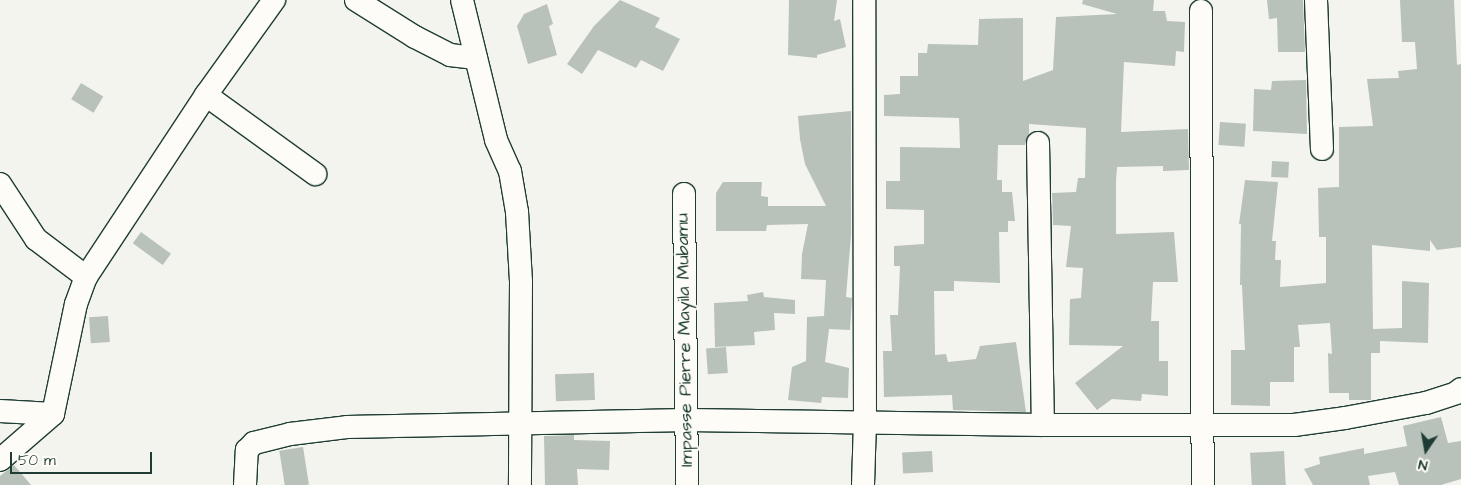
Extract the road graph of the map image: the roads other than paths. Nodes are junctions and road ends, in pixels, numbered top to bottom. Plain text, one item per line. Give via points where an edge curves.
1 (274, 0) edge
2 (356, 0) edge
3 (462, 0) edge
4 (864, 0) edge
5 (1316, 0) edge
6 (1201, 11) dead end
7 (476, 58) junction
8 (206, 95) junction
9 (1038, 143) dead end
10 (1322, 149) dead end
11 (315, 174) dead end
12 (0, 184) edge
13 (684, 194) dead end
14 (86, 277) junction
15 (1461, 389) edge
16 (0, 411) edge
17 (52, 414) junction
18 (687, 420) junction
19 (865, 422) junction
20 (520, 424) junction
21 (1204, 424) junction
22 (1044, 425) junction
23 (0, 460) edge
24 (245, 485) edge
25 (520, 485) edge
26 (687, 485) edge
27 (863, 485) edge
28 (1203, 485) edge

1 - 8 street
2 - 7 street via 450,55
3 - 7 street
4 - 19 street
5 - 10 street
6 - 21 street
7 - 20 street via 496,140 510,171 517,212 521,282
8 - 11 street
8 - 14 street
9 - 22 street
12 - 14 street via 36,239
13 - 18 street, Impasse Pierre Mayila Mubamu
14 - 17 street via 76,304
15 - 21 street via 1426,402 1294,425
16 - 17 street
17 - 23 street
18 - 19 street
18 - 20 street
18 - 26 street, Impasse Pierre Mayila Mubamu
19 - 22 street
19 - 27 street
20 - 24 street via 347,427 268,438 254,442 247,450
20 - 25 street
21 - 22 street
21 - 28 street

